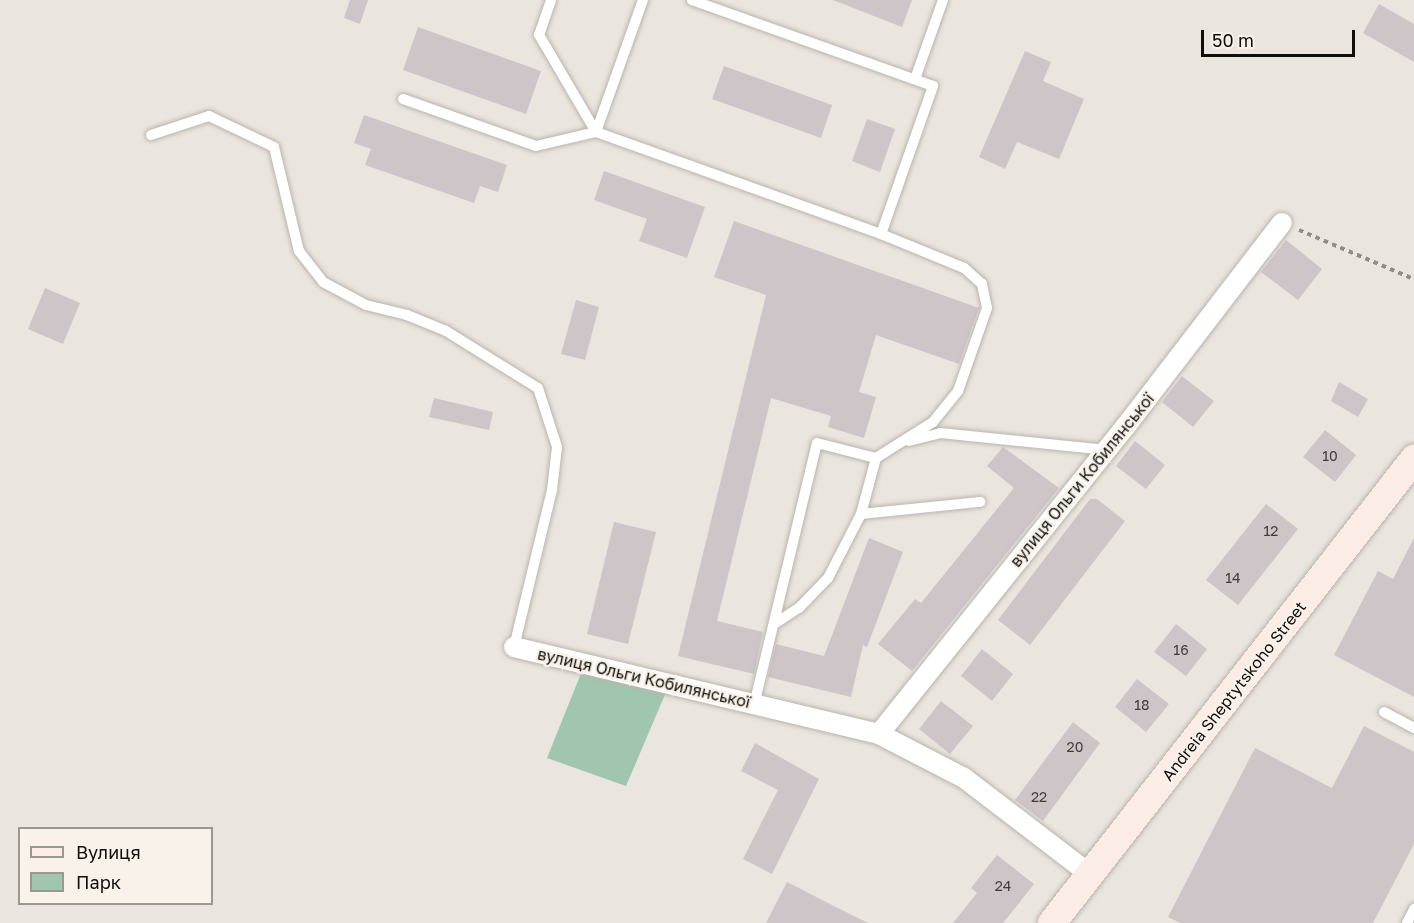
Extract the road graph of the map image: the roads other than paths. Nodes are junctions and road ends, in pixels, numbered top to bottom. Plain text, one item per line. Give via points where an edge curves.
1 (551, 0) edge
2 (643, 0) edge
3 (692, 0) edge
4 (943, 0) edge
5 (915, 79) junction
6 (403, 99) dead end
7 (596, 132) junction
8 (151, 135) dead end
9 (1282, 223) road end
10 (881, 234) junction
11 (903, 442) junction
12 (1107, 450) junction
13 (876, 458) junction
14 (1414, 459) edge
15 (980, 502) dead end
16 (861, 514) junction
17 (774, 624) junction
18 (514, 647) joint
19 (754, 705) junction
20 (1384, 712) dead end
21 (1414, 728) edge
22 (879, 734) junction
23 (1091, 875) junction
24 (1414, 909) edge
25 (1053, 923) edge
26 (1407, 923) edge

1 - 7 lane via 539,35
2 - 7 lane
3 - 5 lane
4 - 5 lane
5 - 10 lane via 933,86
6 - 7 lane via 536,146
7 - 10 lane
8 - 18 lane via 209,116 274,147 299,251 323,282 366,305 407,315 446,331 538,388 557,447 552,490
9 - 12 street, вулиця Ольги Кобилянської
10 - 11 lane via 964,268 982,284 987,308 958,391 933,422
11 - 12 lane via 940,434
11 - 13 lane
12 - 22 street, вулиця Ольги Кобилянської
13 - 16 lane
13 - 17 lane via 817,443
14 - 23 main road, Andreia Sheptytskoho Street
15 - 16 lane
16 - 17 lane via 828,578 799,608
17 - 19 lane
18 - 19 street, вулиця Ольги Кобилянської
19 - 22 street, вулиця Ольги Кобилянської
20 - 21 lane
22 - 23 street, вулиця Ольги Кобилянської via 964,778
23 - 25 main road, Andreia Sheptytskoho Street
24 - 26 lane

